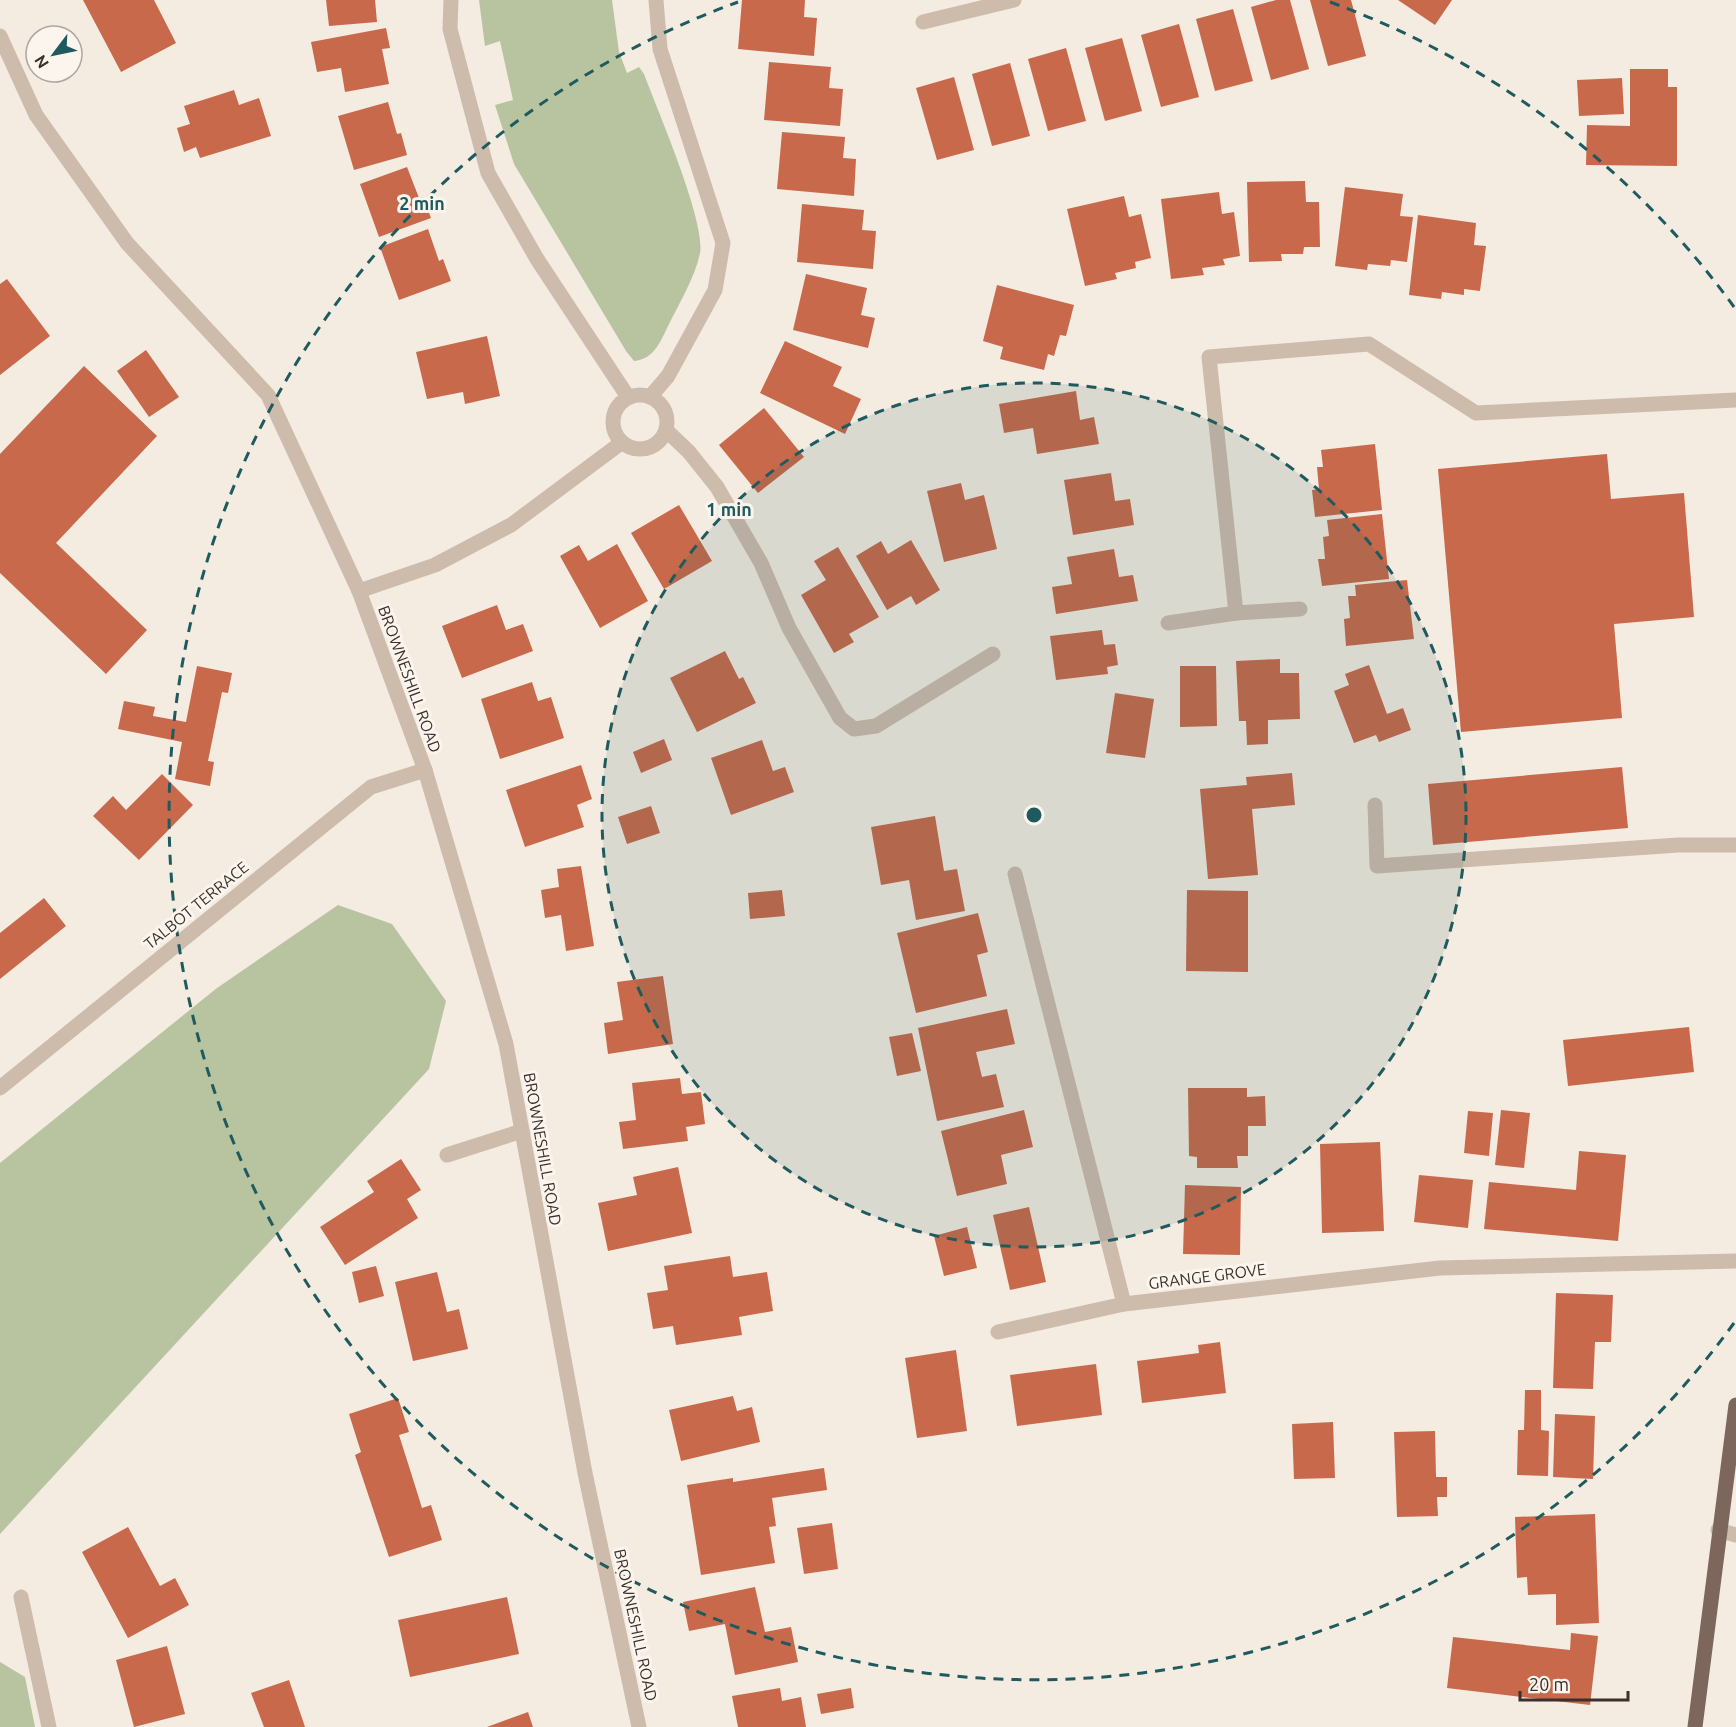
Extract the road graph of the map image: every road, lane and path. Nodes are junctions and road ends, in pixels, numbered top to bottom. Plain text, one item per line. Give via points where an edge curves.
1 (451, 0) edge
2 (656, 0) edge
3 (1014, 0) edge
4 (922, 22) dead end
5 (0, 36) edge
6 (628, 397) junction
7 (650, 397) junction
8 (1736, 400) edge
9 (666, 430) junction
10 (621, 443) junction
11 (358, 591) junction
12 (1300, 609) dead end
13 (1236, 613) junction
14 (1168, 623) dead end
15 (993, 654) dead end
16 (425, 770) junction
17 (1375, 805) dead end
18 (1736, 845) edge
19 (1015, 874) dead end
20 (0, 1088) edge
21 (522, 1131) junction
22 (447, 1155) dead end
23 (1736, 1261) edge
24 (1124, 1304) junction
25 (998, 1332) dead end
26 (1736, 1405) edge
27 (1718, 1530) junction
28 (1736, 1535) edge
29 (21, 1598) dead end
30 (49, 1727) edge
31 (639, 1727) edge
32 (1695, 1727) edge

1 - 6 street via 450,29 488,173 537,259
2 - 7 street via 660,49 723,243 715,290 668,376
3 - 4 street
5 - 11 street, BROWNESHILL ROAD via 36,115 127,243 268,395
6 - 7 street
6 - 10 street via 620,402 612,418 612,427
7 - 9 street via 665,412
8 - 13 street via 1476,413 1369,344 1209,357
9 - 10 street via 656,445 648,448 629,448
9 - 15 street via 717,487 761,563 794,638 840,718 854,729 876,726
10 - 11 street via 511,525 435,565
11 - 16 street, BROWNESHILL ROAD
12 - 13 street
13 - 14 street
16 - 20 street, TALBOT TERRACE via 371,787
16 - 21 street, BROWNESHILL ROAD via 506,1044
17 - 18 street via 1377,866 1678,845
19 - 24 street
21 - 22 street
21 - 31 street, BROWNESHILL ROAD via 585,1473
23 - 24 street, GRANGE GROVE via 1440,1268
24 - 25 street, GRANGE GROVE
26 - 27 main road
27 - 28 street
27 - 32 main road
29 - 30 street

